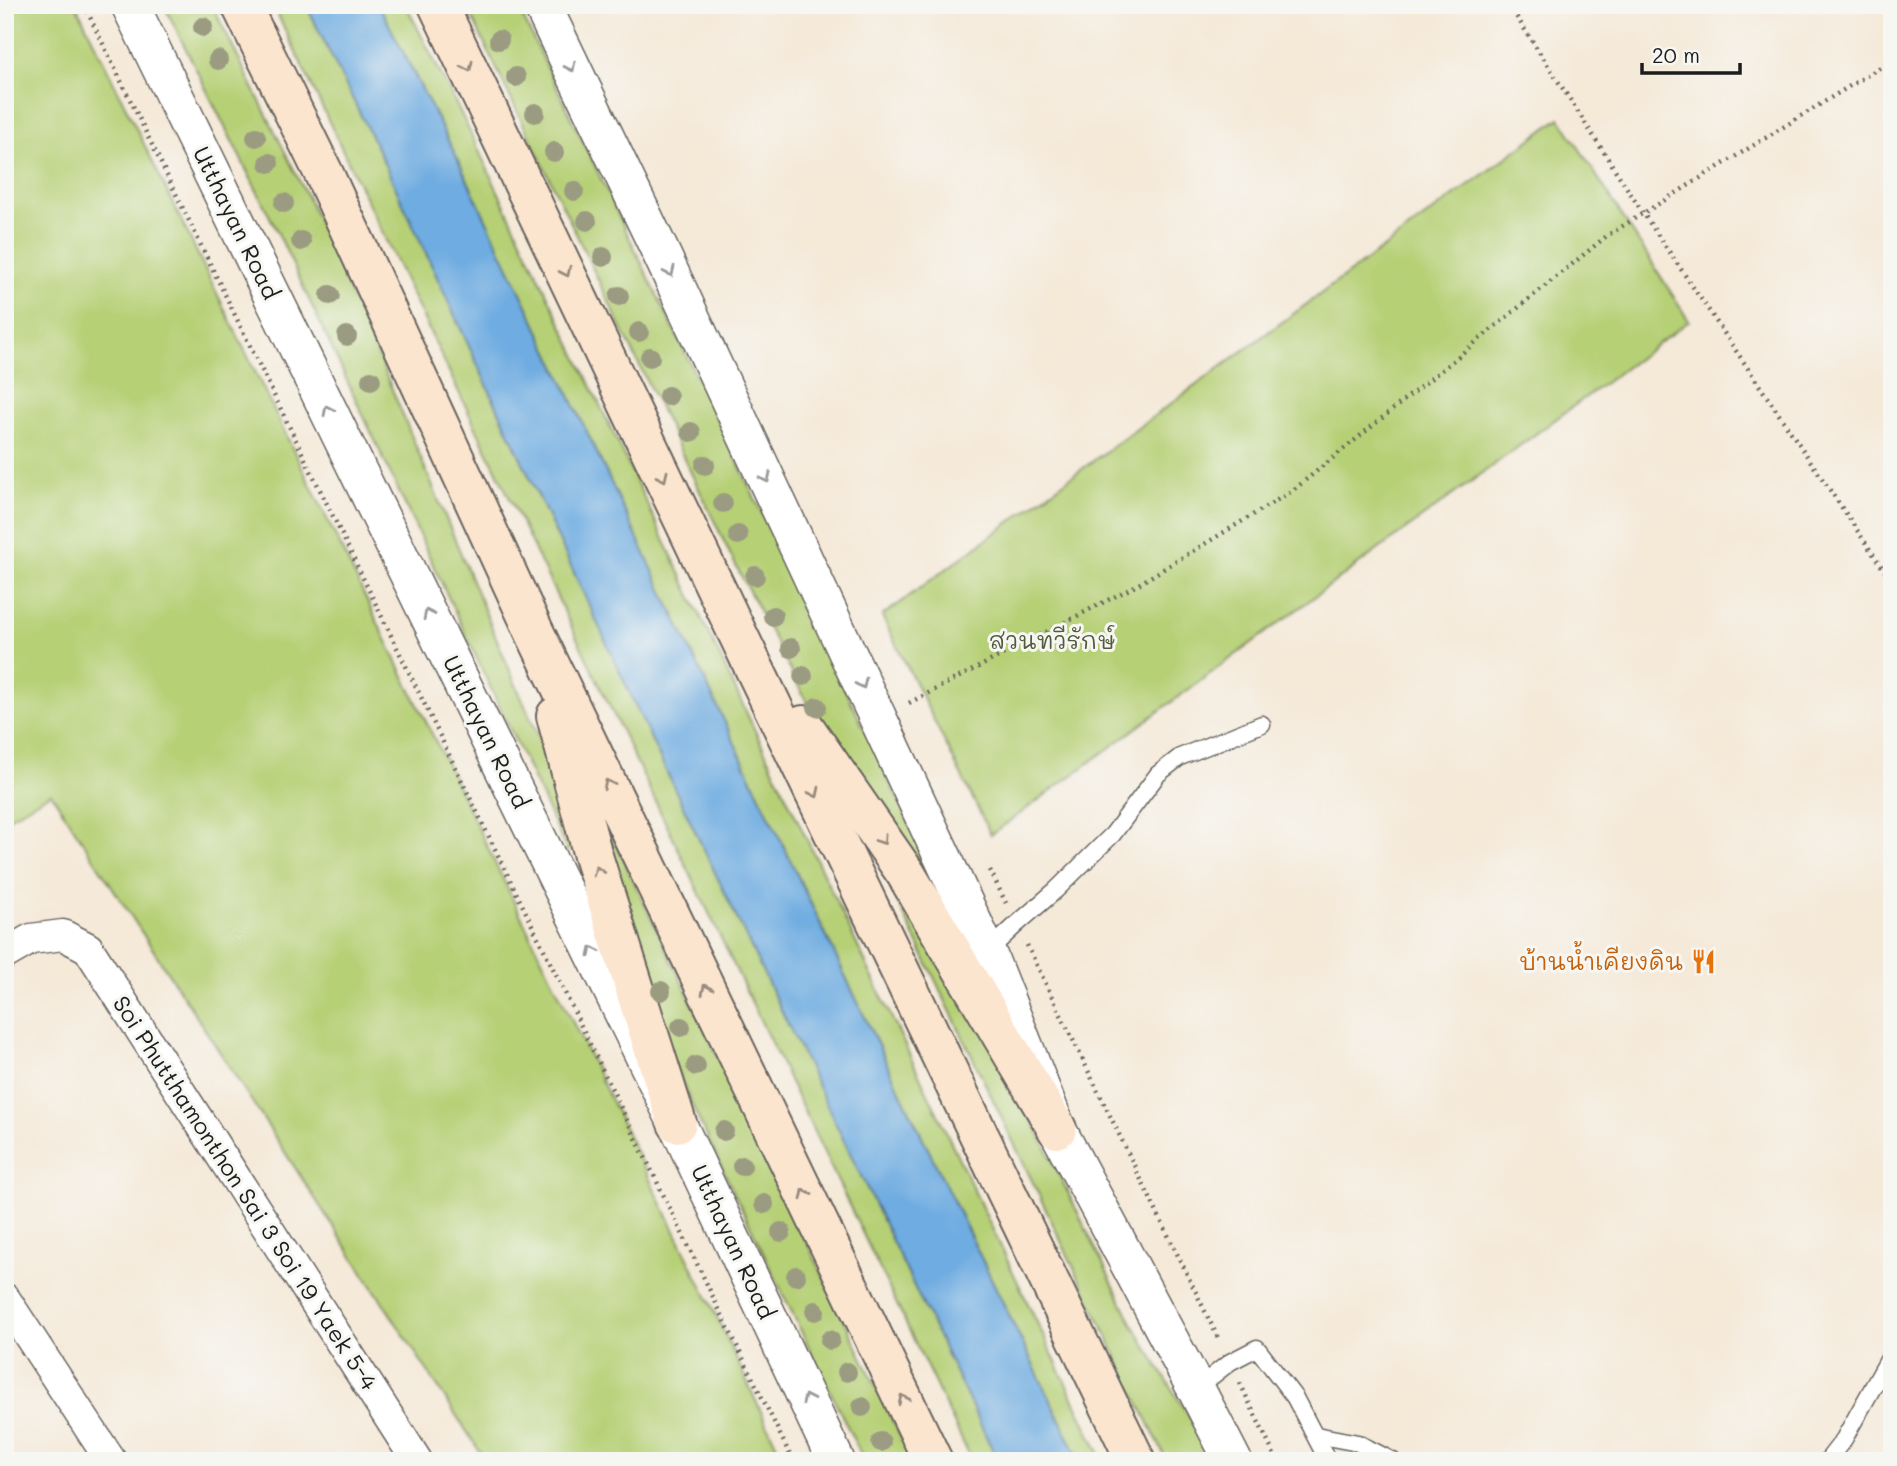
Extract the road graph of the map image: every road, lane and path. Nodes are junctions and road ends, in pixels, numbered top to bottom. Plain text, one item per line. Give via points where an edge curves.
1 (84, 5) edge
2 (130, 5) edge
3 (241, 5) edge
4 (438, 5) edge
5 (542, 5) edge
6 (1509, 5) edge
7 (1892, 60) edge
8 (1643, 213) junction
9 (1892, 582) edge
10 (732, 622) junction
11 (533, 629) junction
12 (909, 703) dead end
13 (1262, 724) dead end
14 (986, 952) junction
15 (5, 954) edge
16 (677, 1123) junction
17 (1057, 1129) junction
18 (5, 1299) edge
19 (1892, 1353) edge
20 (1196, 1388) junction
21 (1316, 1435) junction
22 (1387, 1459) edge
23 (111, 1461) edge
24 (417, 1461) edge
25 (793, 1461) edge
26 (836, 1461) edge
27 (933, 1461) edge
28 (1136, 1461) edge
29 (1233, 1461) edge
30 (1328, 1461) edge
31 (1827, 1461) edge

1 - 25 path
16 -> 2 street, Utthayan Road
3 - 11 main road via 324,174
4 -> 10 main road
5 -> 14 street
6 - 8 path
7 - 8 path
8 - 9 path
8 - 12 path via 1608,235 1292,491 1137,585
10 -> 17 main road via 906,874
10 -> 28 main road
16 -> 11 main road via 593,856
27 -> 11 main road
13 - 14 lane via 1181,757 1158,774 1113,834
14 - 17 street
15 - 24 street, Soi Phutthamonthon Sai 3 Soi 19 Yaek 5-4 via 31,939 63,935 88,948
26 -> 16 street, Utthayan Road
17 - 20 street
18 - 23 street
19 - 31 lane via 1844,1440
20 - 21 lane via 1257,1348
20 - 29 street
21 - 22 lane via 1358,1443
21 - 30 lane

